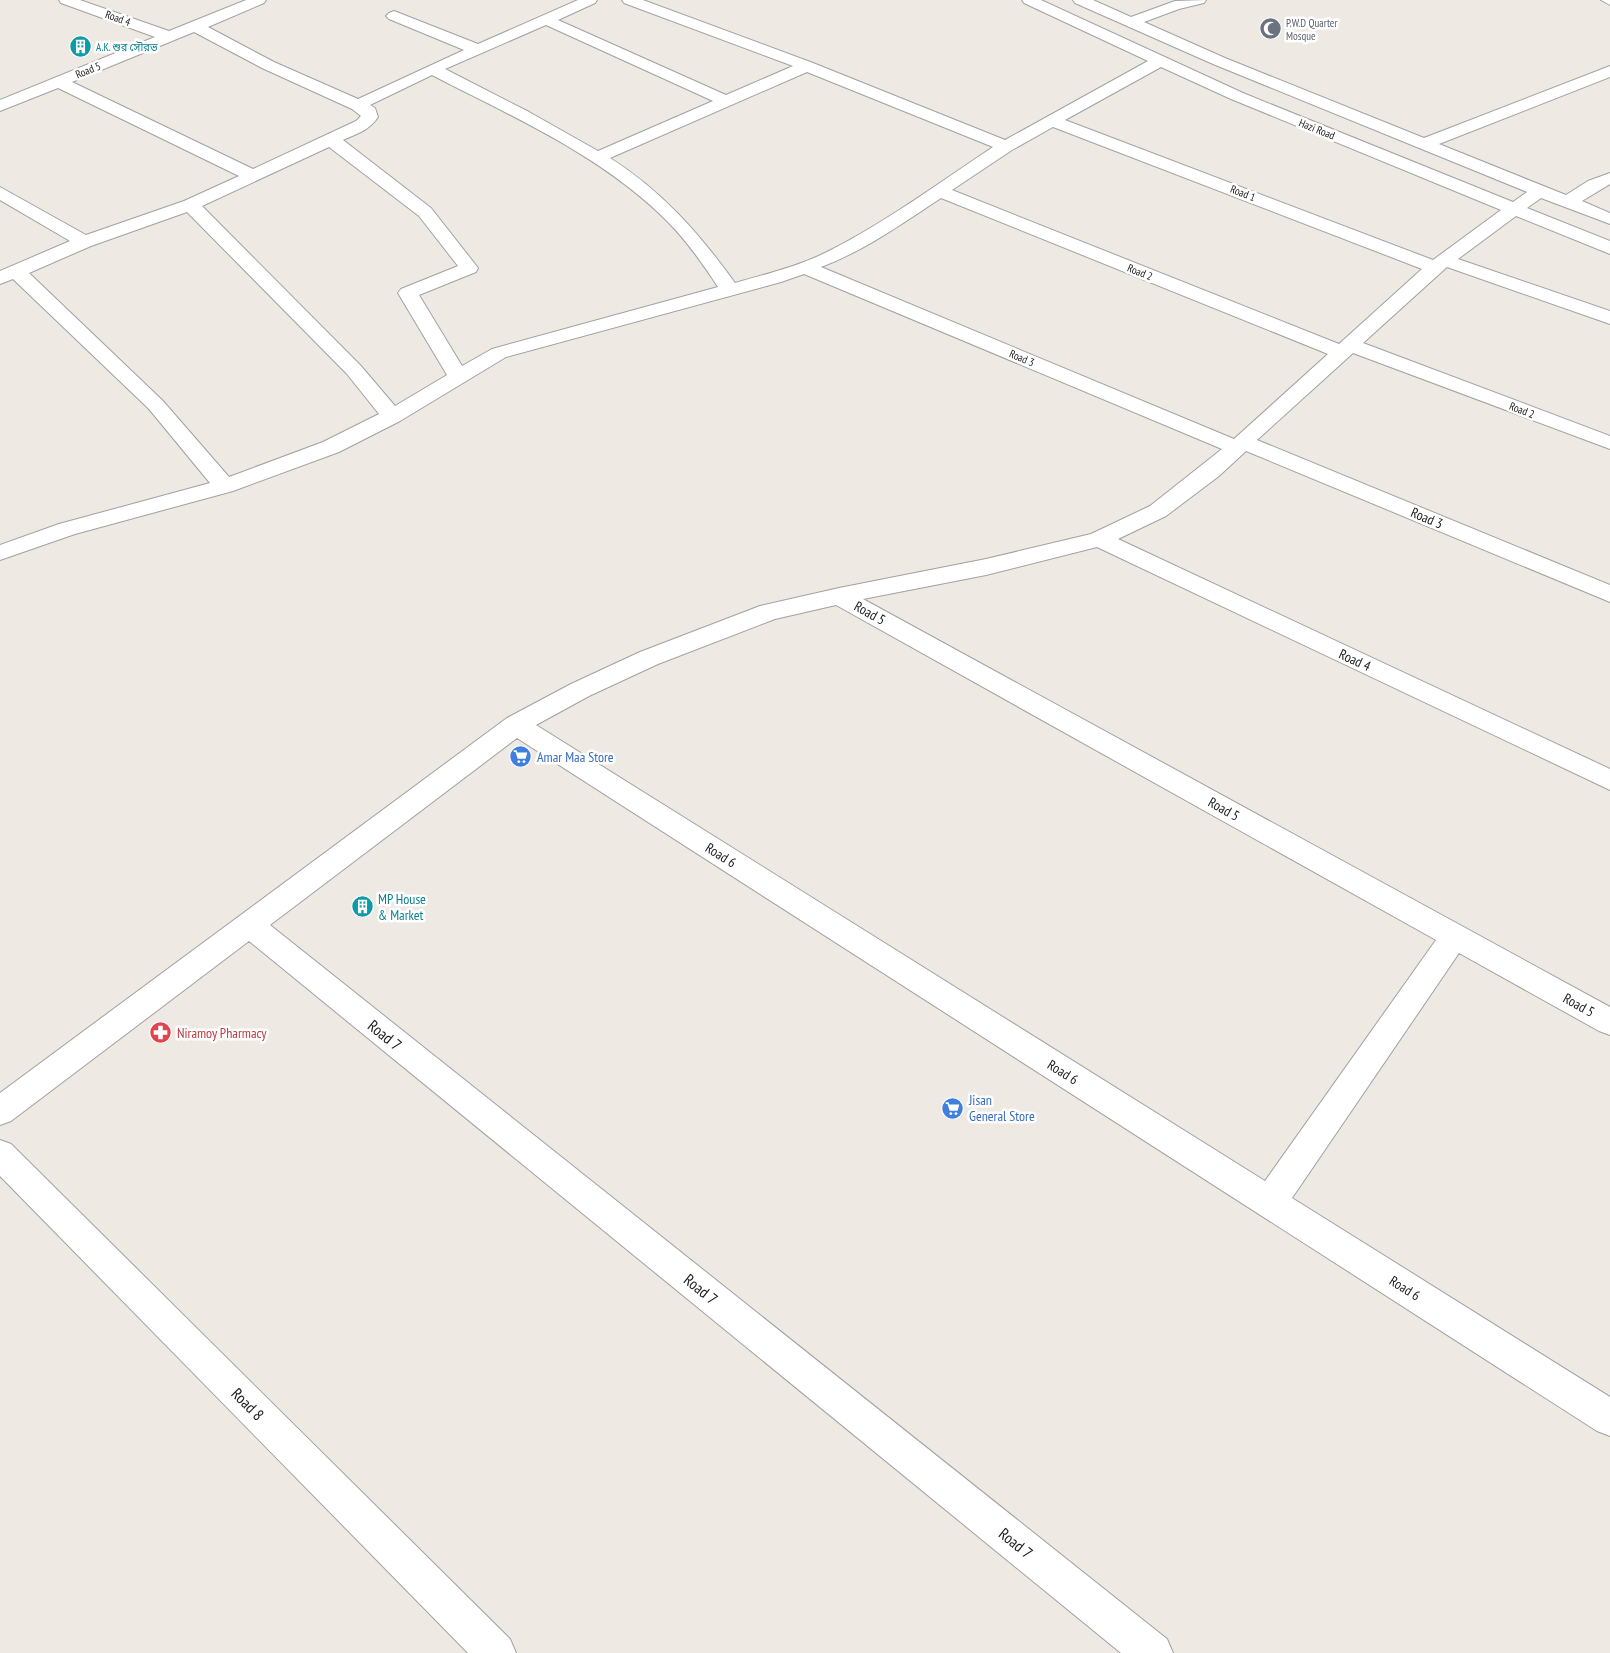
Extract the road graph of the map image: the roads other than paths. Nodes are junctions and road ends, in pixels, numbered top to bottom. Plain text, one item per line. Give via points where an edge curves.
1 (66, 0) edge
2 (259, 0) edge
3 (588, 0) edge
4 (629, 0) edge
5 (1029, 0) edge
6 (1080, 0) edge
7 (1199, 0) edge
8 (394, 16) dead end
9 (546, 20) junction
10 (1130, 22) junction
11 (196, 26) junction
12 (170, 37) junction
13 (478, 50) junction
14 (1159, 61) junction
15 (807, 66) junction
16 (432, 68) junction
17 (1610, 71) edge
18 (58, 82) junction
19 (726, 101) junction
20 (358, 105) junction
21 (0, 106) edge
22 (1050, 120) junction
23 (330, 139) junction
24 (1423, 144) junction
25 (1006, 146) junction
26 (596, 158) junction
27 (253, 176) junction
28 (1610, 178) edge
29 (940, 191) junction
30 (1539, 191) junction
31 (0, 192) edge
32 (1568, 202) junction
33 (190, 205) junction
34 (1514, 209) junction
35 (1610, 219) edge
36 (84, 242) junction
37 (1610, 248) edge
38 (1440, 263) junction
39 (807, 268) junction
40 (8, 275) edge
41 (730, 290) junction
42 (1610, 318) edge
43 (1345, 349) junction
44 (459, 377) junction
45 (392, 416) junction
46 (1610, 443) edge
47 (1240, 445) junction
48 (225, 486) junction
49 (1099, 539) junction
50 (0, 553) edge
51 (1610, 594) edge
52 (839, 596) junction
53 (516, 725) junction
54 (1610, 780) edge
55 (249, 925) junction
56 (1454, 937) junction
57 (1610, 1022) edge
58 (0, 1111) edge
59 (0, 1154) edge
60 (1269, 1203) junction
61 (1610, 1418) edge
62 (496, 1653) edge
63 (1153, 1653) edge

1 - 12 street, Road 4
2 - 11 street, Road 5
3 - 9 street
4 - 15 street
5 - 14 street, Hazi Road
6 - 10 street, Hazi Road
7 - 10 street via 1175,5
8 - 13 street
9 - 13 street
9 - 19 street
10 - 24 street, Hazi Road
11 - 12 street, Road 5
11 - 20 street via 268,65
12 - 18 street, Road 5
13 - 16 street
14 - 22 street
14 - 34 street, Hazi Road
15 - 19 street
15 - 25 street
16 - 20 street
16 - 26 street
17 - 24 street
18 - 21 street, Road 5
18 - 27 street
19 - 26 street
20 - 23 street via 369,112 370,117 362,125
22 - 25 street
22 - 38 street, Road 1
23 - 27 street
23 - 44 street via 425,212 468,268 408,293
24 - 30 street, Hazi Road
25 - 29 street
26 - 41 street via 666,210
27 - 33 street
28 - 32 street
29 - 39 street via 834,256
29 - 43 street, Road 2
30 - 32 street, Hazi Road
30 - 34 street
31 - 36 street
32 - 35 street, Hazi Road
33 - 36 street
33 - 45 street via 354,370
34 - 37 street, Hazi Road
34 - 38 street
36 - 40 street
38 - 42 street, Road 1
38 - 43 street
39 - 41 street
39 - 47 street, Road 3
40 - 48 street via 65,320 156,405
41 - 44 street via 499,353
43 - 46 street, Road 2
43 - 47 street
44 - 45 street
45 - 48 street via 330,447
47 - 49 street via 1158,511
47 - 51 street, Road 3
48 - 50 street via 67,529
49 - 52 street via 986,567
49 - 54 street, Road 4
52 - 53 street via 769,612 649,658
52 - 56 street, Road 5
53 - 55 street
53 - 60 street, Road 6
55 - 58 street
55 - 63 street, Road 7
56 - 57 street, Road 5
56 - 60 street
59 - 62 street, Road 8
60 - 61 street, Road 6

